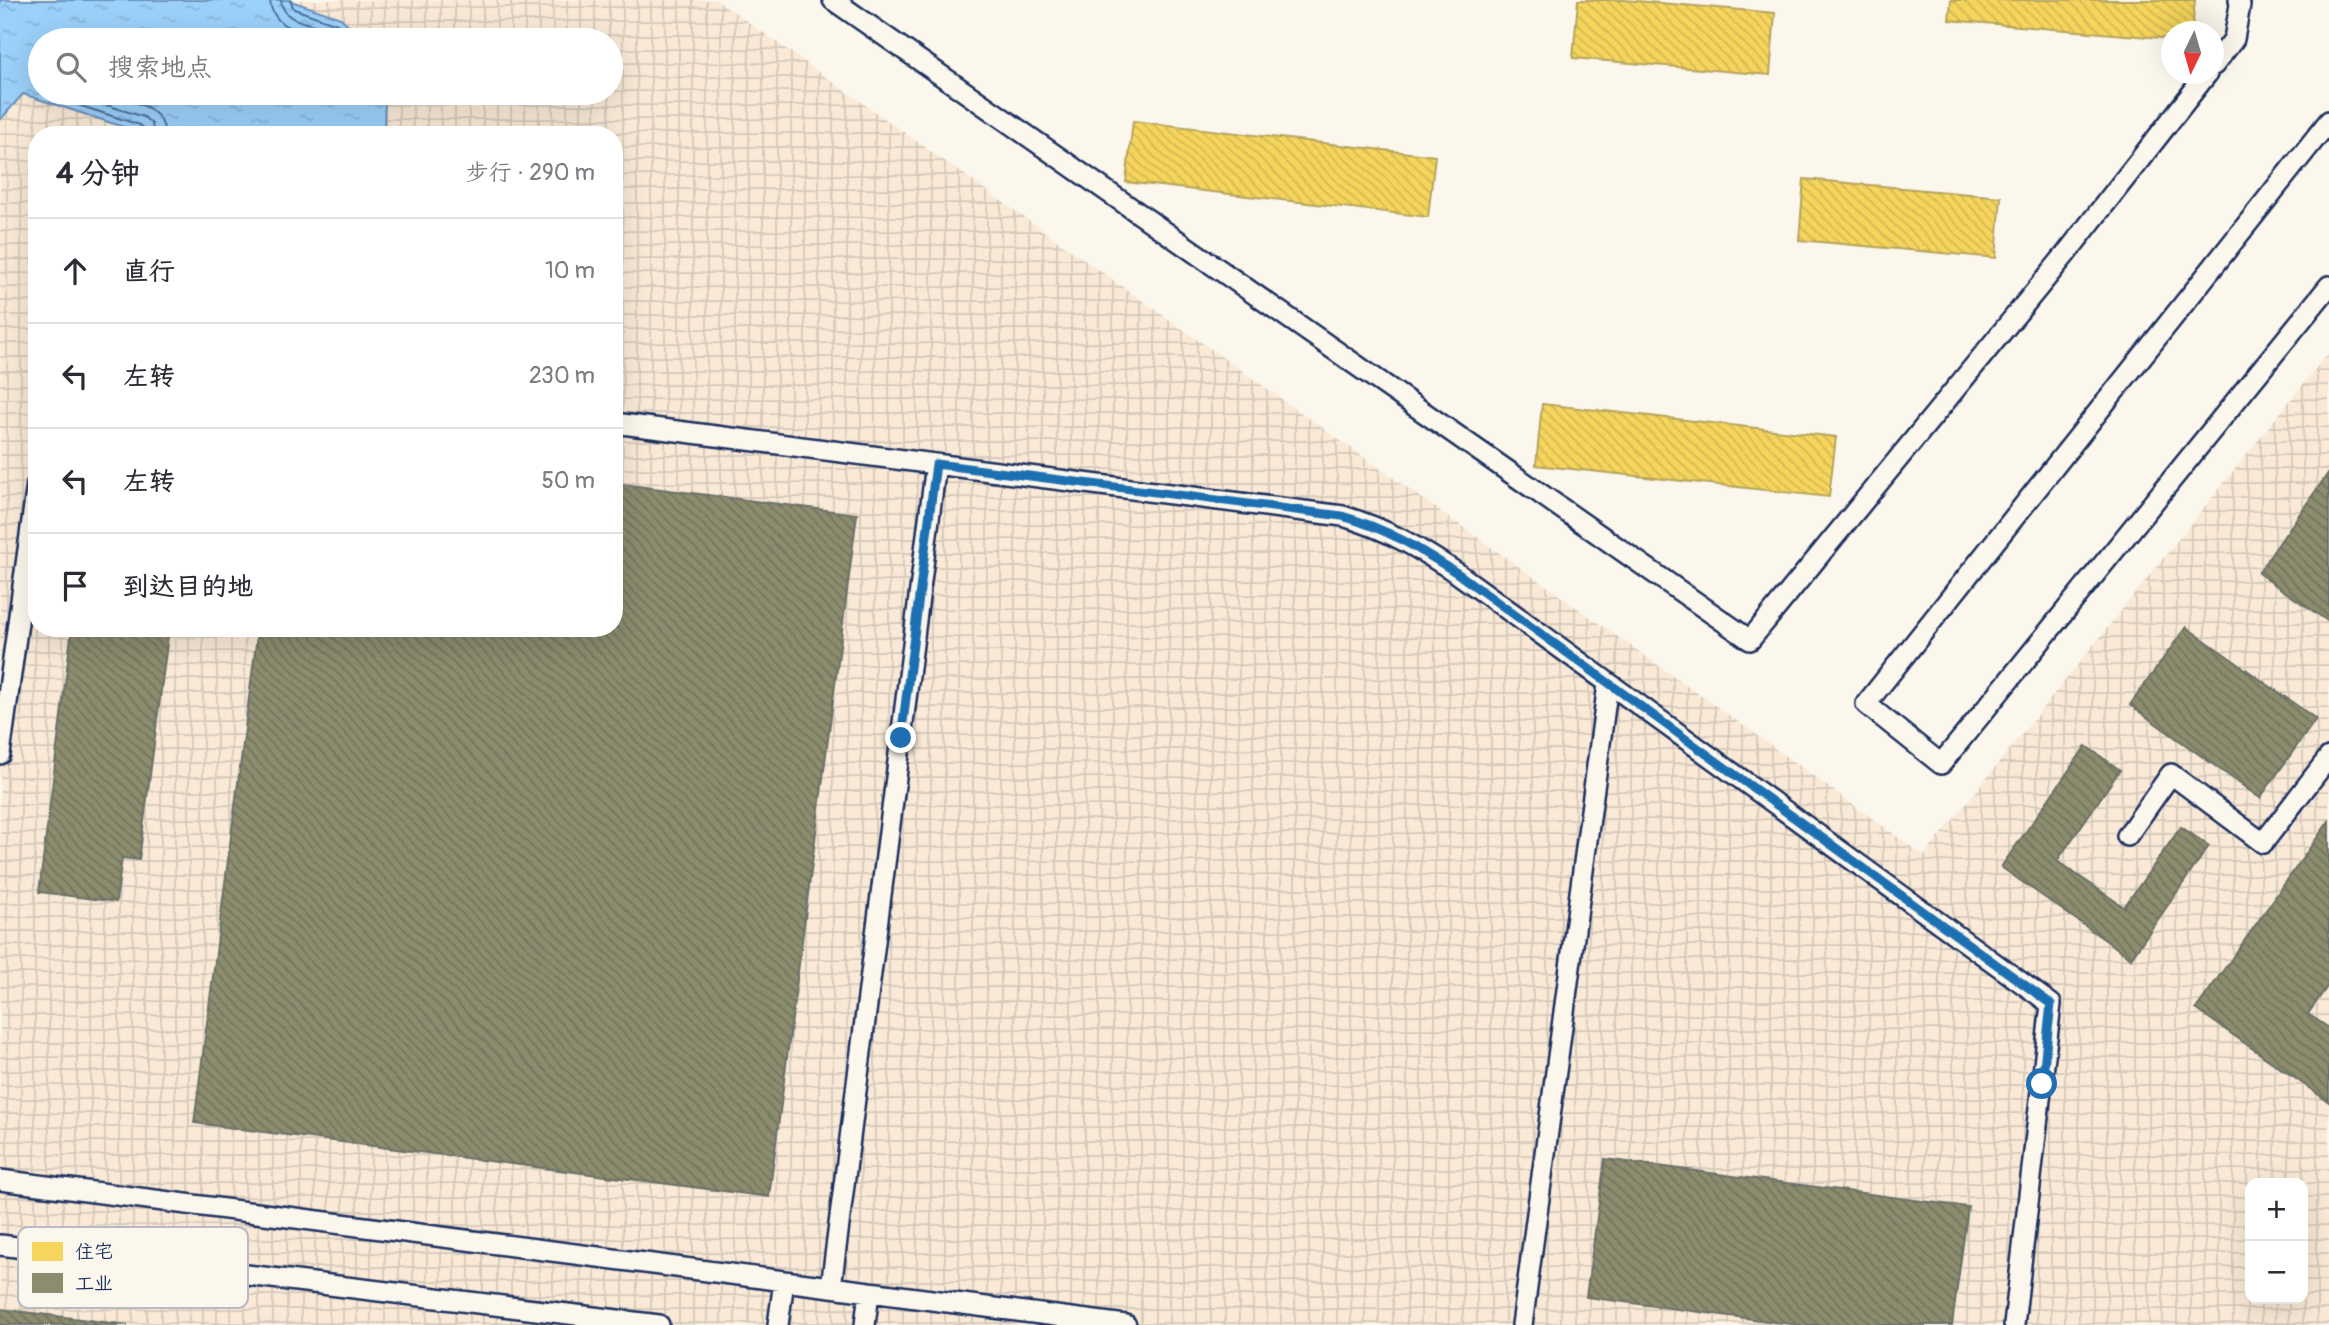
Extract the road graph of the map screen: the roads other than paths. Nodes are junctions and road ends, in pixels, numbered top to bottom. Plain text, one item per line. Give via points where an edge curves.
1 (833, 0) edge
2 (2239, 0) edge
3 (2224, 52) edge
4 (2199, 84) edge
5 (2329, 121) edge
6 (2329, 286) edge
7 (623, 424) edge
8 (936, 464) junction
9 (28, 550) edge
10 (1608, 684) junction
11 (0, 754) edge
12 (2329, 757) edge
13 (2127, 836) dead end
14 (0, 1180) edge
15 (0, 1245) edge
16 (18, 1247) edge
17 (248, 1275) edge
18 (784, 1281) junction
19 (831, 1287) junction
20 (869, 1292) junction
21 (659, 1325) edge
22 (778, 1325) edge
23 (865, 1325) edge
24 (1126, 1325) edge
25 (1522, 1325) edge
26 (2014, 1325) edge

1 - 4 lane via 1750,640
2 - 3 lane via 2234,39
5 - 6 lane via 1866,704 1941,764
7 - 8 lane
8 - 10 lane via 1342,516 1377,526 1457,573
8 - 19 lane
9 - 11 lane
10 - 25 lane
10 - 26 lane via 2051,1004
12 - 13 lane via 2263,843 2171,774
14 - 18 lane
15 - 16 lane
17 - 21 lane
18 - 19 lane
18 - 22 lane
19 - 20 lane
20 - 23 lane
20 - 24 lane

